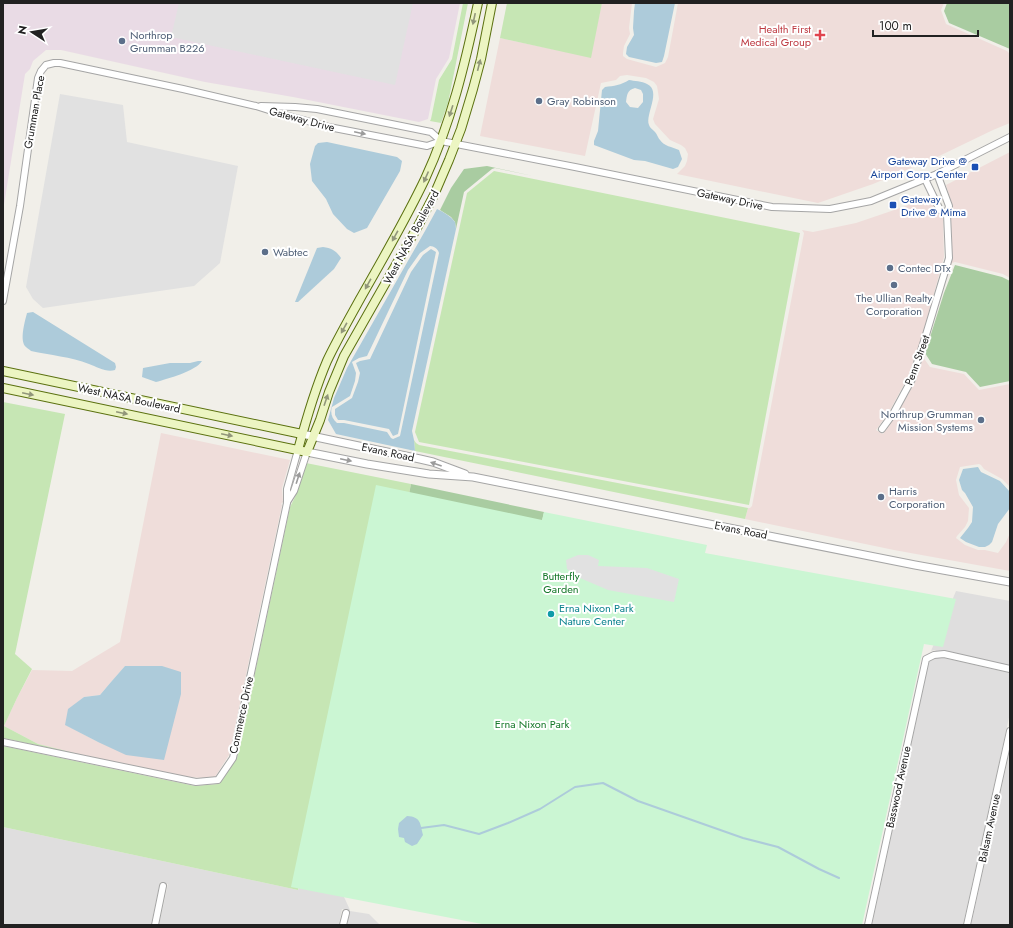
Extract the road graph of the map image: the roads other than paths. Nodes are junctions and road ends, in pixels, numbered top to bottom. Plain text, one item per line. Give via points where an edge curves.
1 (478, 3) edge
2 (492, 3) edge
3 (256, 106) junction
4 (1010, 137) edge
5 (441, 141) junction
6 (456, 144) junction
7 (936, 174) junction
8 (925, 179) junction
9 (947, 214) junction
10 (3, 301) edge
11 (3, 371) edge
12 (3, 388) edge
13 (882, 429) dead end
14 (302, 434) junction
15 (313, 437) junction
16 (298, 450) junction
17 (307, 452) junction
18 (473, 477) junction
19 (287, 503) junction
20 (1010, 582) edge
21 (1010, 669) edge
22 (1010, 731) edge
23 (3, 742) edge
24 (163, 886) dead end
25 (346, 913) dead end
26 (155, 925) edge
27 (343, 925) edge
28 (868, 925) edge
29 (967, 925) edge

1 -> 5 main road, West NASA Boulevard via 464,66
6 -> 2 main road, West NASA Boulevard via 477,73
3 -> 5 street, Gateway Drive via 329,127 427,146
3 - 5 street, Gateway Drive via 295,107 337,113 431,132
3 - 10 street, Grumman Place via 84,68 54,63 46,65 37,82 20,206
4 - 7 street, Gateway Drive
5 - 6 street, Gateway Drive
5 -> 14 main road, West NASA Boulevard via 408,212 323,371
6 - 8 street, Gateway Drive via 772,207 830,209 871,201
15 -> 6 main road, West NASA Boulevard via 344,356 425,212
7 - 8 street, Gateway Drive
7 - 9 street, Penn Street via 949,206
8 - 9 street via 940,210
9 - 13 street, Penn Street via 948,258 925,338 912,379
11 - 14 main road, West NASA Boulevard
12 -> 16 main road, West NASA Boulevard
14 - 15 street, Evans Road
14 - 16 main road, West NASA Boulevard
15 - 17 main road, West NASA Boulevard
18 -> 15 street, Evans Road via 434,462
16 - 17 main road, West NASA Boulevard
16 - 19 street, Commerce Drive via 287,489
17 -> 18 street, Evans Road via 429,474
19 -> 17 street, Commerce Drive via 294,491
18 - 20 street, Evans Road
19 - 23 street, Commerce Drive via 233,758 218,780 196,782
21 - 28 street, Basswood Avenue via 944,654 926,659
22 - 29 street, Balsam Avenue
24 - 26 street
25 - 27 street

